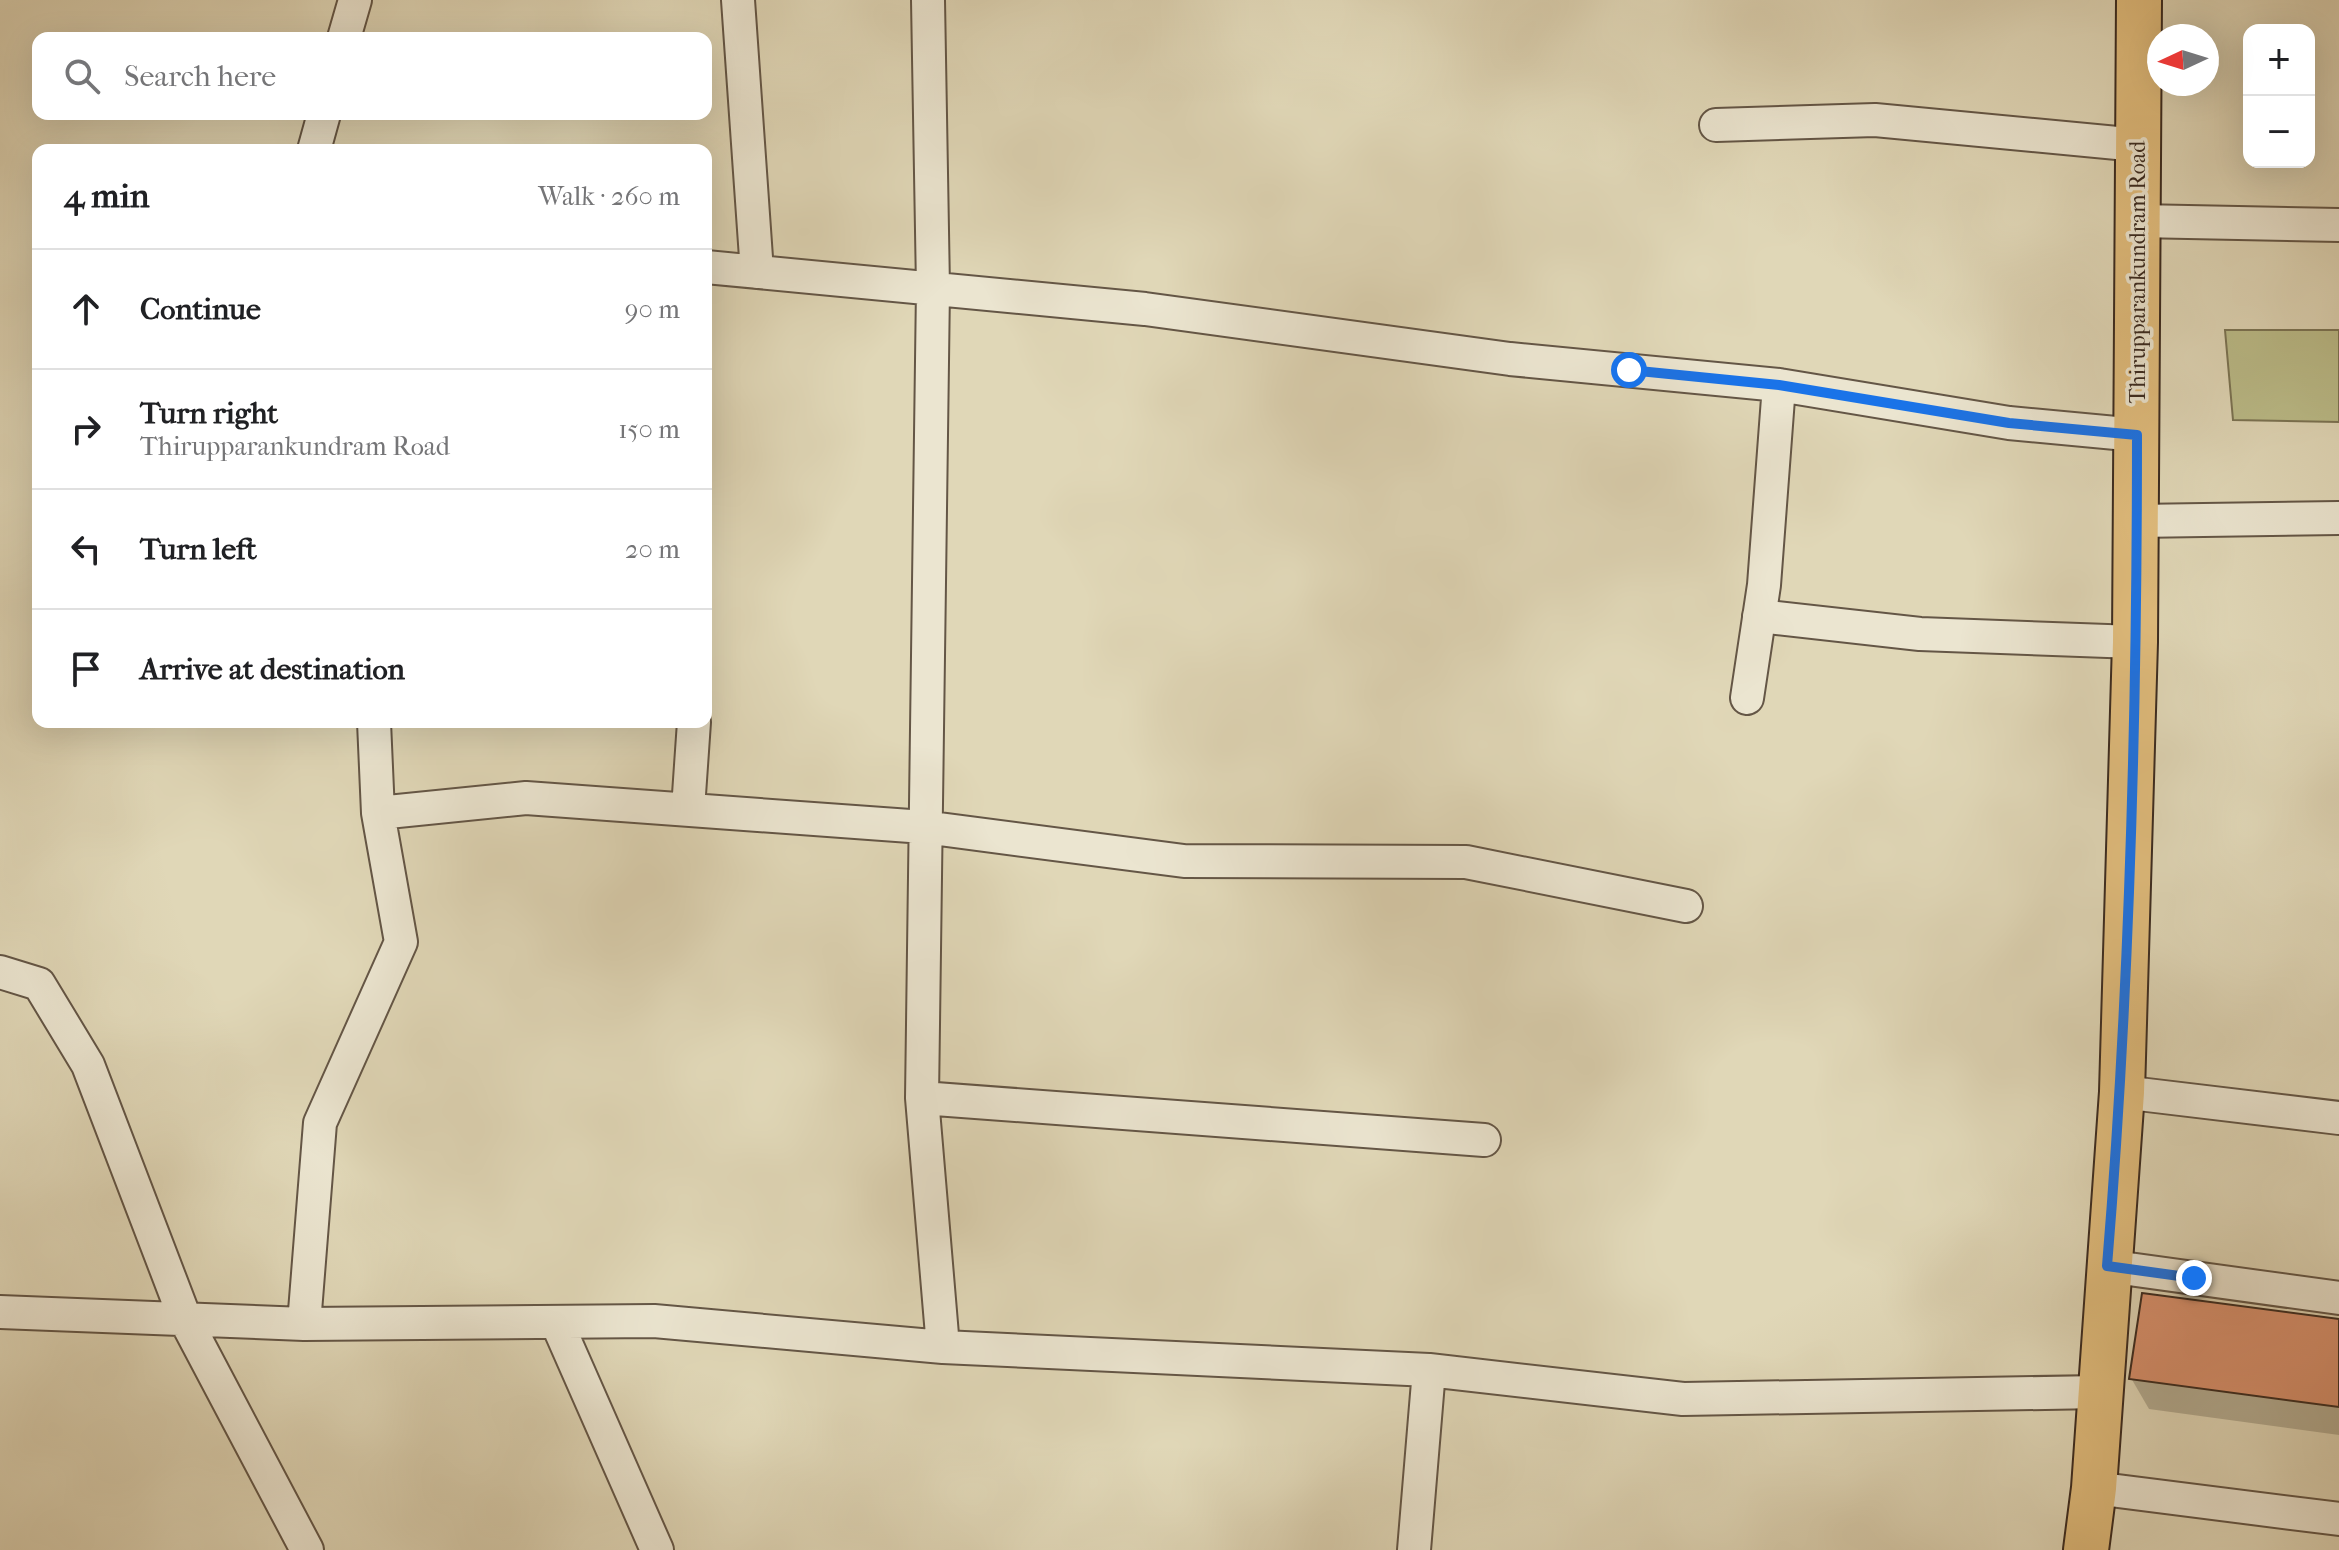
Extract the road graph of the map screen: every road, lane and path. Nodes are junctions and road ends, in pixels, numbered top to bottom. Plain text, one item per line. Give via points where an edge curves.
1 (355, 0) edge
2 (738, 0) edge
3 (928, 0) edge
4 (2139, 0) edge
5 (346, 32) edge
6 (322, 120) edge
7 (1716, 125) dead end
8 (316, 144) edge
9 (2138, 145) junction
10 (2138, 221) junction
11 (2339, 225) edge
12 (712, 268) edge
13 (757, 272) junction
14 (933, 288) junction
15 (1779, 385) junction
16 (2137, 435) junction
17 (2339, 518) edge
18 (2136, 521) junction
19 (1759, 616) junction
20 (2135, 642) junction
21 (1747, 698) dead end
22 (374, 728) edge
23 (694, 728) edge
24 (688, 809) junction
25 (378, 813) junction
26 (924, 827) junction
27 (1686, 906) dead end
28 (0, 972) edge
29 (2122, 1092) junction
30 (922, 1098) junction
31 (2339, 1118) edge
32 (1484, 1140) dead end
33 (2107, 1266) junction
34 (2339, 1298) edge
35 (0, 1312) edge
36 (186, 1321) junction
37 (557, 1323) junction
38 (304, 1324) junction
39 (943, 1347) junction
40 (1429, 1370) junction
41 (2099, 1392) junction
42 (2094, 1488) junction
43 (2339, 1519) edge
44 (307, 1550) edge
45 (657, 1550) edge
46 (1414, 1550) edge
47 (2086, 1550) edge

1 - 5 street
2 - 13 street
3 - 14 street
4 - 9 main road, Thirupparankundram Road
6 - 8 street
7 - 9 street via 1875,120
9 - 10 main road, Thirupparankundram Road
10 - 11 street
10 - 16 main road, Thirupparankundram Road
12 - 13 street
13 - 14 street
14 - 15 street via 1145,309 1510,359
14 - 26 street
15 - 16 street via 2009,423
15 - 19 street
16 - 18 main road, Thirupparankundram Road
17 - 18 street
18 - 20 main road, Thirupparankundram Road
19 - 20 street via 1920,634
19 - 21 street
20 - 29 main road, Thirupparankundram Road
22 - 25 street
23 - 24 street
24 - 25 street via 526,798
24 - 26 street
25 - 38 street via 401,942 320,1123
26 - 27 street via 1184,861 1466,862
26 - 30 street
28 - 36 street via 39,984 88,1065
29 - 31 street
29 - 33 main road, Thirupparankundram Road
30 - 32 street
30 - 39 street
33 - 34 street
33 - 41 main road, Thirupparankundram Road
35 - 36 street
36 - 38 street
36 - 44 street
37 - 38 street
37 - 39 street via 654,1321
37 - 45 street
39 - 40 street
40 - 41 street via 1683,1399
40 - 46 street
41 - 42 main road, Thirupparankundram Road
42 - 43 street
42 - 47 main road, Thirupparankundram Road

